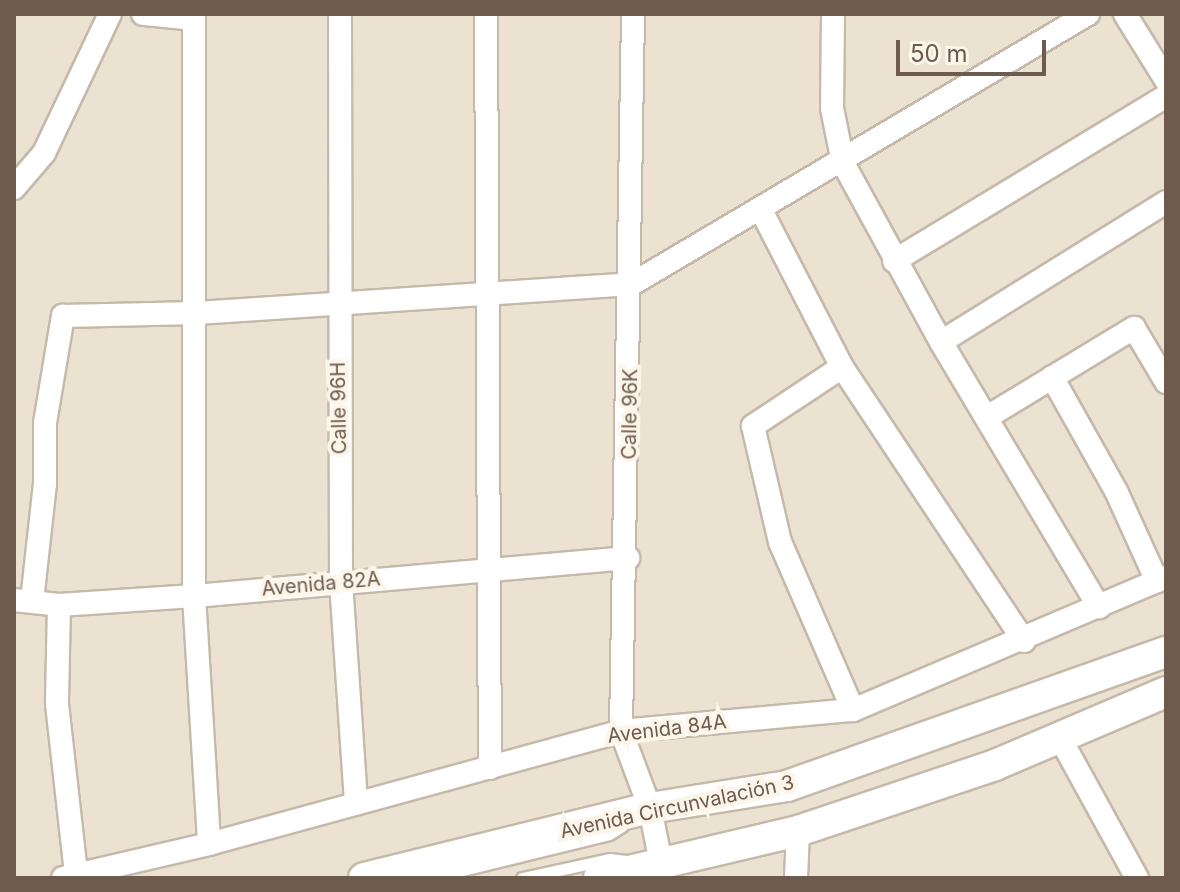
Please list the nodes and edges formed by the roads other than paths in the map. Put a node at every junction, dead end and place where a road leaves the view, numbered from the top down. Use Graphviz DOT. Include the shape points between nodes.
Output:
graph roads {
  1 [pos="110,14"];
  2 [pos="143,14"];
  3 [pos="340,14"];
  4 [pos="486,14"];
  5 [pos="633,14"];
  6 [pos="833,14"];
  7 [pos="1088,14"];
  8 [pos="1125,14"];
  9 [pos="194,16"];
  10 [pos="1166,80"];
  11 [pos="1166,96"];
  12 [pos="843,163"];
  13 [pos="14,188"];
  14 [pos="1166,202"];
  15 [pos="762,212"];
  16 [pos="894,261"];
  17 [pos="632,284"];
  18 [pos="488,294"];
  19 [pos="338,304"];
  20 [pos="197,313"];
  21 [pos="941,342"];
  22 [pos="842,367"];
  23 [pos="1052,377"];
  24 [pos="1166,382"];
  25 [pos="989,416"];
  26 [pos="628,558"];
  27 [pos="487,570"];
  28 [pos="1161,579"];
  29 [pos="341,582"];
  30 [pos="194,596"];
  31 [pos="23,601"];
  32 [pos="59,605"];
  33 [pos="1099,607"];
  34 [pos="1024,641"];
  35 [pos="1166,652"];
  36 [pos="1166,692"];
  37 [pos="853,710"];
  38 [pos="621,731"];
  39 [pos="1060,738"];
  40 [pos="490,768"];
  41 [pos="356,802"];
  42 [pos="650,808"];
  43 [pos="798,831"];
  44 [pos="209,844"];
  45 [pos="664,871"];
  46 [pos="69,876"];
  47 [pos="364,878"];
  48 [pos="430,878"];
  49 [pos="522,878"];
  50 [pos="599,878"];
  51 [pos="796,878"];
  52 [pos="1137,878"];
  1 -- 13 [label="street" via="44,153"];
  2 -- 9 [label="street"];
  3 -- 19 [label="street, Calle 96H"];
  4 -- 18 [label="street"];
  5 -- 17 [label="street, Calle 96K"];
  6 -- 12 [label="street" via="832,108"];
  7 -- 12 [label="street"];
  8 -- 10 [label="street"];
  9 -- 20 [label="street"];
  11 -- 16 [label="street"];
  12 -- 15 [label="street"];
  12 -- 16 [label="street"];
  14 -- 21 [label="street"];
  15 -- 17 [label="street"];
  15 -- 22 [label="street"];
  16 -- 21 [label="street"];
  17 -- 18 [label="street"];
  17 -- 26 [label="street, Calle 96K"];
  18 -- 19 [label="street"];
  18 -- 27 [label="street"];
  19 -- 20 [label="street"];
  19 -- 29 [label="street, Calle 96H"];
  20 -- 30 [label="street"];
  20 -- 31 [label="street" via="63,316 45,423 45,484"];
  21 -- 25 [label="street"];
  22 -- 34 [label="street"];
  22 -- 37 [label="street" via="753,426 780,542"];
  23 -- 24 [label="street" via="1134,328"];
  23 -- 25 [label="street"];
  23 -- 28 [label="street"];
  25 -- 33 [label="street"];
  26 -- 27 [label="street, Avenida 82A"];
  26 -- 38 [label="street, Calle 96K"];
  27 -- 29 [label="street, Avenida 82A"];
  27 -- 40 [label="street"];
  28 -- 33 [label="street, Avenida 84A"];
  29 -- 30 [label="street, Avenida 82A"];
  29 -- 41 [label="street, Calle 96H"];
  30 -- 32 [label="street, Avenida 82A"];
  30 -- 44 [label="street"];
  31 -- 32 [label="street, Avenida 82A"];
  32 -- 46 [label="street" via="57,704"];
  33 -- 34 [label="street, Avenida 84A"];
  34 -- 37 [label="street, Avenida 84A"];
  35 -- 42 [label="main road, Avenida Circunvalación 3" via="787,786"];
  36 -- 39 [label="main road"];
  37 -- 38 [label="street, Avenida 84A"];
  38 -- 40 [label="street, Avenida 84A"];
  38 -- 42 [label="street, Calle 96K"];
  39 -- 43 [label="main road"];
  39 -- 52 [label="street"];
  40 -- 41 [label="street, Avenida 84A"];
  41 -- 44 [label="street, Avenida 84A"];
  42 -- 45 [label="street, Calle 96K"];
  42 -- 47 [label="main road, Avenida Circunvalación 3"];
  42 -- 48 [label="lane" via="609,834"];
  43 -- 45 [label="main road"];
  43 -- 51 [label="street"];
  44 -- 46 [label="street, Avenida 84A"];
  45 -- 49 [label="lane" via="609,859"];
  45 -- 50 [label="main road"];
}
